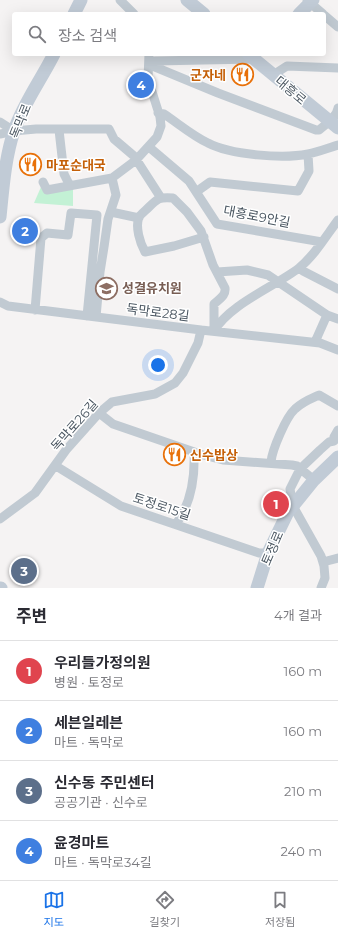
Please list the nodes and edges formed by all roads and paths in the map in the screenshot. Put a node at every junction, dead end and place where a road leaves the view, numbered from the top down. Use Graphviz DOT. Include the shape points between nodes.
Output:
graph roads {
  1 [pos="81,0"];
  2 [pos="120,0"];
  3 [pos="187,0"];
  4 [pos="310,1"];
  5 [pos="75,12"];
  6 [pos="132,12"];
  7 [pos="202,12"];
  8 [pos="301,12"];
  9 [pos="322,12"];
  10 [pos="326,16"];
  11 [pos="338,27"];
  12 [pos="53,56"];
  13 [pos="253,56"];
  14 [pos="149,58"];
  15 [pos="338,68"];
  16 [pos="273,75"];
  17 [pos="338,108"];
  18 [pos="158,113"];
  19 [pos="0,122"];
  20 [pos="334,125"];
  21 [pos="14,130"];
  22 [pos="59,130"];
  23 [pos="0,134"];
  24 [pos="338,145"];
  25 [pos="149,147"];
  26 [pos="308,154"];
  27 [pos="136,160"];
  28 [pos="112,178"];
  29 [pos="43,182"];
  30 [pos="70,186"];
  31 [pos="196,192"];
  32 [pos="1,194"];
  33 [pos="161,198"];
  34 [pos="111,212"];
  35 [pos="0,217"];
  36 [pos="139,218"];
  37 [pos="338,220"];
  38 [pos="204,238"];
  39 [pos="322,242"];
  40 [pos="299,268"];
  41 [pos="217,272"];
  42 [pos="278,282"];
  43 [pos="338,289"];
  44 [pos="0,302"];
  45 [pos="35,310"];
  46 [pos="327,315"];
  47 [pos="87,316"];
  48 [pos="96,317"];
  49 [pos="338,319"];
  50 [pos="201,330"];
  51 [pos="214,331"];
  52 [pos="315,342"];
  53 [pos="338,350"];
  54 [pos="338,406"];
  55 [pos="99,412"];
  56 [pos="338,430"];
  57 [pos="336,440"];
  58 [pos="194,452"];
  59 [pos="338,457"];
  60 [pos="271,462"];
  61 [pos="56,466"];
  62 [pos="300,469"];
  63 [pos="314,480"];
  64 [pos="293,506"];
  65 [pos="0,519"];
  66 [pos="176,524"];
  67 [pos="268,553"];
  68 [pos="338,558"];
  69 [pos="323,562"];
  70 [pos="257,588"];
  71 [pos="321,588"];
  1 -- 5 [label="main road"];
  2 -- 6 [label="street"];
  3 -- 7 [label="main road"];
  4 -- 8 [label="main road"];
  4 -- 9 [label="street"];
  10 -- 11 [label="street"];
  12 -- 21 [label="main road, 독막로"];
  13 -- 14 [label="street, 대흥로" via="155,61"];
  13 -- 16 [label="main road, 대흥로"];
  14 -- 18 [label="street" via="148,79"];
  14 -- 20 [label="street" via="154,67 316,130"];
  15 -- 16 [label="street" via="287,66"];
  16 -- 20 [label="main road, 대흥로"];
  17 -- 20 [label="street"];
  18 -- 25 [label="street" via="160,126 157,137"];
  18 -- 26 [label="street" via="164,114 219,148 277,156"];
  19 -- 21 [label="street"];
  21 -- 22 [label="street"];
  21 -- 23 [label="street"];
  21 -- 32 [label="main road, 독막로"];
  22 -- 27 [label="street" via="109,129 114,138"];
  22 -- 30 [label="street" via="64,174"];
  24 -- 26 [label="street"];
  25 -- 27 [label="street"];
  25 -- 31 [label="street, 대흥로9안길" via="189,182"];
  26 -- 31 [label="street" via="309,171 298,191 210,182"];
  27 -- 28 [label="street"];
  27 -- 33 [label="street"];
  28 -- 30 [label="street"];
  28 -- 34 [label="street" via="116,195"];
  29 -- 30 [label="street" via="47,190"];
  31 -- 39 [label="street, 대흥로9안길" via="217,224"];
  32 -- 35 [label="main road, 독막로"];
  33 -- 36 [label="street"];
  33 -- 38 [label="street" via="173,198 187,212"];
  34 -- 36 [label="street"];
  34 -- 48 [label="street" via="100,272"];
  36 -- 38 [label="street" via="139,240 144,252"];
  37 -- 39 [label="street"];
  38 -- 41 [label="street"];
  39 -- 40 [label="street"];
  40 -- 42 [label="street"];
  40 -- 43 [label="street"];
  41 -- 42 [label="street" via="247,270 268,275"];
  41 -- 51 [label="street" via="226,292 214,304"];
  42 -- 46 [label="street"];
  42 -- 51 [label="street" via="238,307 219,323"];
  44 -- 45 [label="street, 독막로28길" via="8,306"];
  45 -- 47 [label="street, 독막로28길"];
  45 -- 47 [label="street" via="41,238 47,233 68,235 71,213 97,215"];
  46 -- 49 [label="street"];
  46 -- 52 [label="street"];
  47 -- 48 [label="street, 독막로28길"];
  48 -- 50 [label="street, 독막로28길"];
  50 -- 51 [label="street, 독막로28길"];
  50 -- 55 [label="street, 독막로26길" via="198,343 183,374 175,383 155,394 112,402"];
  51 -- 52 [label="street, 독막로28길"];
  52 -- 53 [label="street, 독막로28길"];
  54 -- 60 [label="street" via="319,395 304,401 294,410 282,430"];
  55 -- 58 [label="street" via="113,424"];
  55 -- 61 [label="street, 독막로26길" via="66,450"];
  56 -- 57 [label="street" via="334,438"];
  57 -- 62 [label="street" via="329,442"];
  58 -- 60 [label="street" via="223,460"];
  58 -- 66 [label="street" via="192,488"];
  59 -- 63 [label="main road, 토정로"];
  60 -- 62 [label="street" via="292,464"];
  61 -- 65 [label="street, 독막로26길" via="36,493"];
  61 -- 66 [label="street, 토정로15길" via="121,506"];
  62 -- 63 [label="street"];
  62 -- 64 [label="street" via="290,489"];
  63 -- 64 [label="main road, 토정로"];
  64 -- 67 [label="main road, 토정로"];
  64 -- 69 [label="street"];
  66 -- 67 [label="street, 토정로15길" via="259,553"];
  67 -- 70 [label="main road, 토정로"];
  68 -- 69 [label="street"];
  69 -- 71 [label="street" via="325,578"];
}
